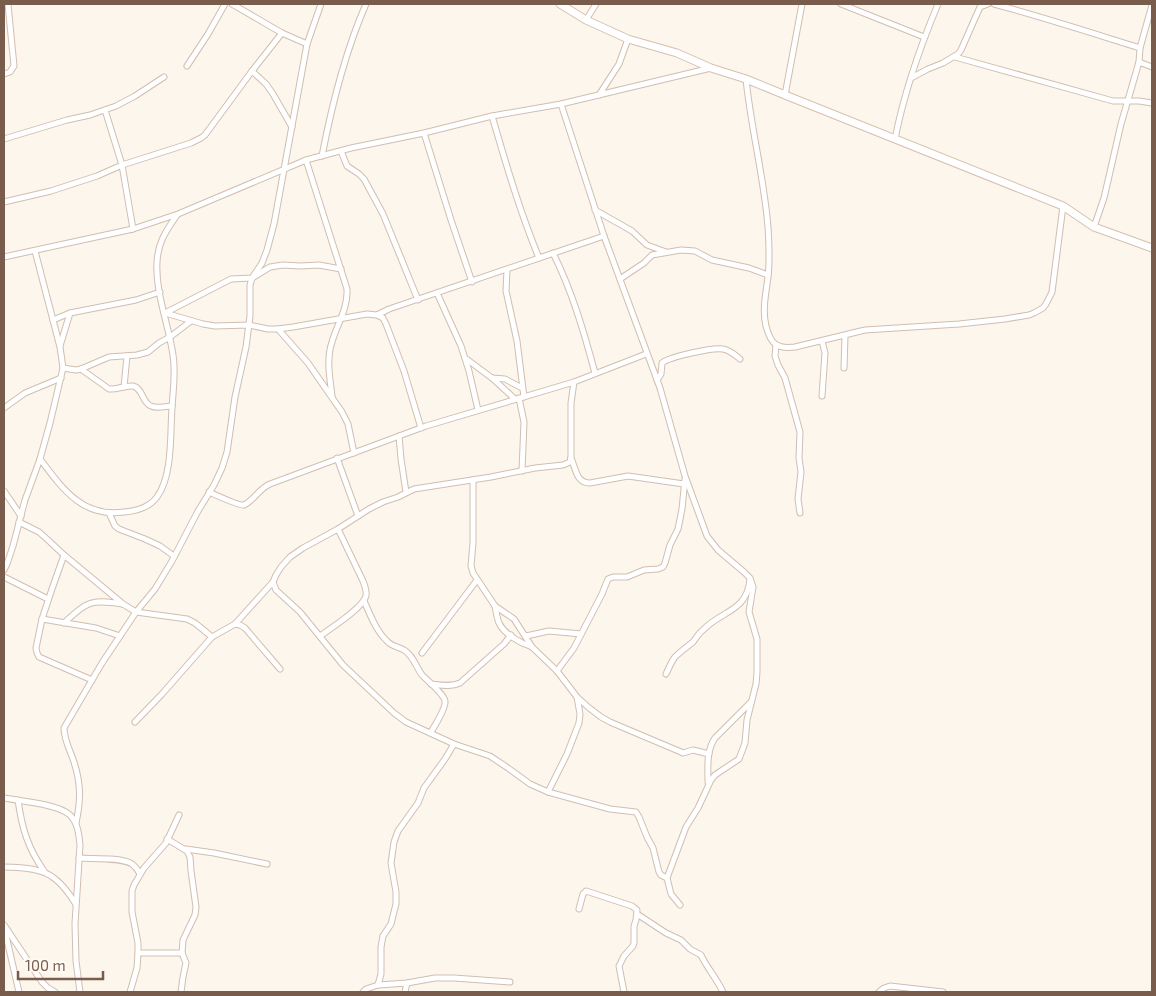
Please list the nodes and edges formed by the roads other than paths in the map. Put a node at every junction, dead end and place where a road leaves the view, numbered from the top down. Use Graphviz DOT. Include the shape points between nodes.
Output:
graph roads {
  1 [pos="8,4"];
  2 [pos="225,4"];
  3 [pos="232,4"];
  4 [pos="321,4"];
  5 [pos="366,4"];
  6 [pos="560,4"];
  7 [pos="596,4"];
  8 [pos="802,4"];
  9 [pos="841,4"];
  10 [pos="938,4"];
  11 [pos="988,4"];
  12 [pos="994,4"];
  13 [pos="1152,5"];
  14 [pos="586,20"];
  15 [pos="282,33"];
  16 [pos="924,37"];
  17 [pos="628,39"];
  18 [pos="307,44"];
  19 [pos="1140,48"];
  20 [pos="955,57"];
  21 [pos="1139,62"];
  22 [pos="187,66"];
  23 [pos="1152,67"];
  24 [pos="711,68"];
  25 [pos="252,71"];
  26 [pos="4,74"];
  27 [pos="164,77"];
  28 [pos="911,78"];
  29 [pos="746,79"];
  30 [pos="598,95"];
  31 [pos="785,95"];
  32 [pos="1128,101"];
  33 [pos="1152,103"];
  34 [pos="561,104"];
  35 [pos="105,110"];
  36 [pos="492,116"];
  37 [pos="292,127"];
  38 [pos="424,133"];
  39 [pos="4,139"];
  40 [pos="895,140"];
  41 [pos="341,151"];
  42 [pos="322,156"];
  43 [pos="306,160"];
  44 [pos="122,165"];
  45 [pos="285,169"];
  46 [pos="4,202"];
  47 [pos="1063,206"];
  48 [pos="595,210"];
  49 [pos="178,214"];
  50 [pos="1094,227"];
  51 [pos="133,229"];
  52 [pos="604,236"];
  53 [pos="1152,248"];
  54 [pos="35,250"];
  55 [pos="666,252"];
  56 [pos="553,253"];
  57 [pos="4,258"];
  58 [pos="539,258"];
  59 [pos="341,269"];
  60 [pos="506,270"];
  61 [pos="768,275"];
  62 [pos="252,278"];
  63 [pos="620,279"];
  64 [pos="472,282"];
  65 [pos="160,292"];
  66 [pos="438,293"];
  67 [pos="418,300"];
  68 [pos="165,313"];
  69 [pos="70,314"];
  70 [pos="377,315"];
  71 [pos="341,318"];
  72 [pos="54,320"];
  73 [pos="191,321"];
  74 [pos="250,325"];
  75 [pos="278,329"];
  76 [pos="170,336"];
  77 [pos="844,336"];
  78 [pos="822,341"];
  79 [pos="776,345"];
  80 [pos="60,347"];
  81 [pos="646,354"];
  82 [pos="127,356"];
  83 [pos="465,358"];
  84 [pos="740,359"];
  85 [pos="63,368"];
  86 [pos="844,368"];
  87 [pos="81,369"];
  88 [pos="595,373"];
  89 [pos="61,378"];
  90 [pos="492,378"];
  91 [pos="657,380"];
  92 [pos="574,382"];
  93 [pos="124,387"];
  94 [pos="522,388"];
  95 [pos="332,396"];
  96 [pos="822,396"];
  97 [pos="519,398"];
  98 [pos="172,406"];
  99 [pos="4,408"];
  100 [pos="478,410"];
  101 [pos="421,428"];
  102 [pos="399,436"];
  103 [pos="354,453"];
  104 [pos="571,457"];
  105 [pos="337,458"];
  106 [pos="40,459"];
  107 [pos="522,471"];
  108 [pos="685,476"];
  109 [pos="473,480"];
  110 [pos="684,484"];
  111 [pos="4,491"];
  112 [pos="209,492"];
  113 [pos="406,492"];
  114 [pos="109,513"];
  115 [pos="800,513"];
  116 [pos="358,516"];
  117 [pos="20,519"];
  118 [pos="338,530"];
  119 [pos="64,556"];
  120 [pos="174,556"];
  121 [pos="4,570"];
  122 [pos="4,577"];
  123 [pos="750,578"];
  124 [pos="477,580"];
  125 [pos="273,582"];
  126 [pos="48,599"];
  127 [pos="364,601"];
  128 [pos="123,604"];
  129 [pos="495,606"];
  130 [pos="136,612"];
  131 [pos="42,619"];
  132 [pos="64,623"];
  133 [pos="235,624"];
  134 [pos="581,634"];
  135 [pos="510,635"];
  136 [pos="120,636"];
  137 [pos="320,636"];
  138 [pos="526,636"];
  139 [pos="212,637"];
  140 [pos="532,647"];
  141 [pos="422,653"];
  142 [pos="280,669"];
  143 [pos="557,671"];
  144 [pos="666,674"];
  145 [pos="92,680"];
  146 [pos="430,684"];
  147 [pos="577,696"];
  148 [pos="751,702"];
  149 [pos="135,722"];
  150 [pos="431,732"];
  151 [pos="454,744"];
  152 [pos="709,754"];
  153 [pos="708,785"];
  154 [pos="548,792"];
  155 [pos="4,798"];
  156 [pos="18,800"];
  157 [pos="178,814"];
  158 [pos="76,823"];
  159 [pos="168,839"];
  160 [pos="184,849"];
  161 [pos="79,858"];
  162 [pos="267,864"];
  163 [pos="4,867"];
  164 [pos="44,872"];
  165 [pos="140,874"];
  166 [pos="667,878"];
  167 [pos="75,903"];
  168 [pos="680,905"];
  169 [pos="579,909"];
  170 [pos="637,914"];
  171 [pos="4,926"];
  172 [pos="138,953"];
  173 [pos="182,953"];
  174 [pos="510,982"];
  175 [pos="407,983"];
  176 [pos="378,985"];
  177 [pos="19,992"];
  178 [pos="54,992"];
  179 [pos="80,992"];
  180 [pos="130,992"];
  181 [pos="181,992"];
  182 [pos="363,992"];
  183 [pos="405,992"];
  184 [pos="624,992"];
  185 [pos="723,992"];
  186 [pos="879,992"];
  187 [pos="943,992"];
  1 -- 26 [label="street" via="14,66"];
  2 -- 22 [label="street"];
  3 -- 15 [label="street"];
  4 -- 18 [label="street"];
  5 -- 42 [label="street" via="354,30"];
  6 -- 14 [label="main road"];
  7 -- 14 [label="street"];
  8 -- 31 [label="street"];
  9 -- 16 [label="street"];
  10 -- 16 [label="street"];
  11 -- 20 [label="street" via="980,7"];
  12 -- 19 [label="street"];
  13 -- 19 [label="street"];
  14 -- 17 [label="main road"];
  15 -- 18 [label="street"];
  15 -- 25 [label="street"];
  16 -- 28 [label="street"];
  17 -- 24 [label="main road" via="677,53"];
  17 -- 30 [label="street" via="619,64"];
  18 -- 37 [label="street"];
  19 -- 21 [label="street"];
  20 -- 28 [label="street"];
  20 -- 32 [label="street" via="1104,99"];
  21 -- 23 [label="street"];
  21 -- 32 [label="street"];
  24 -- 29 [label="main road"];
  24 -- 30 [label="street"];
  25 -- 37 [label="street" via="266,84"];
  25 -- 44 [label="street" via="201,138"];
  27 -- 35 [label="street"];
  28 -- 40 [label="street"];
  29 -- 31 [label="main road"];
  29 -- 61 [label="street" via="766,210"];
  30 -- 34 [label="street"];
  31 -- 40 [label="main road"];
  32 -- 33 [label="street"];
  32 -- 50 [label="street"];
  34 -- 36 [label="street"];
  34 -- 48 [label="street"];
  35 -- 39 [label="street"];
  35 -- 44 [label="street"];
  36 -- 38 [label="street"];
  36 -- 58 [label="street"];
  37 -- 45 [label="street"];
  38 -- 41 [label="street"];
  38 -- 64 [label="street"];
  40 -- 47 [label="main road"];
  41 -- 42 [label="street"];
  41 -- 67 [label="street" via="347,166 364,179 383,214"];
  42 -- 43 [label="street"];
  43 -- 45 [label="street"];
  43 -- 59 [label="street"];
  44 -- 46 [label="street" via="51,191"];
  44 -- 51 [label="street"];
  45 -- 49 [label="street"];
  45 -- 62 [label="street" via="267,250"];
  47 -- 50 [label="main road"];
  47 -- 77 [label="street" via="1052,292 1038,311 1005,319 865,330"];
  48 -- 52 [label="street"];
  48 -- 55 [label="street" via="632,231 648,246"];
  49 -- 51 [label="street"];
  49 -- 65 [label="street" via="160,242 157,265"];
  50 -- 53 [label="main road"];
  51 -- 54 [label="street"];
  52 -- 56 [label="street"];
  52 -- 63 [label="street"];
  54 -- 57 [label="street"];
  54 -- 72 [label="street"];
  55 -- 61 [label="street" via="695,252 712,260"];
  55 -- 63 [label="street" via="652,255"];
  56 -- 58 [label="street"];
  56 -- 88 [label="street" via="574,303"];
  58 -- 60 [label="street"];
  59 -- 62 [label="street" via="320,265 278,265"];
  59 -- 71 [label="street" via="348,299"];
  60 -- 64 [label="street"];
  60 -- 94 [label="street" via="506,291 517,341"];
  61 -- 79 [label="street" via="764,316"];
  62 -- 68 [label="street" via="231,279"];
  62 -- 74 [label="street"];
  63 -- 81 [label="street"];
  64 -- 66 [label="street"];
  65 -- 68 [label="street"];
  65 -- 69 [label="street"];
  66 -- 67 [label="street"];
  66 -- 83 [label="street"];
  67 -- 70 [label="street"];
  68 -- 73 [label="street"];
  68 -- 76 [label="street"];
  69 -- 72 [label="street"];
  69 -- 80 [label="street"];
  70 -- 71 [label="street"];
  70 -- 101 [label="street" via="383,318 395,346"];
  71 -- 75 [label="street"];
  71 -- 95 [label="street" via="329,358"];
  72 -- 80 [label="street"];
  73 -- 74 [label="street" via="215,326"];
  73 -- 76 [label="street"];
  74 -- 75 [label="street"];
  74 -- 112 [label="street" via="227,452"];
  75 -- 95 [label="street"];
  76 -- 82 [label="street" via="148,352"];
  76 -- 98 [label="street" via="175,374"];
  77 -- 78 [label="street"];
  77 -- 86 [label="street"];
  78 -- 79 [label="street" via="790,348"];
  78 -- 96 [label="street" via="826,353"];
  79 -- 115 [label="street" via="775,356 785,378 800,432"];
  80 -- 85 [label="street"];
  81 -- 88 [label="street"];
  81 -- 91 [label="street"];
  82 -- 87 [label="street" via="109,357"];
  82 -- 93 [label="street"];
  83 -- 90 [label="street"];
  83 -- 100 [label="street"];
  84 -- 91 [label="street" via="719,348 678,356 664,362"];
  85 -- 87 [label="street"];
  85 -- 89 [label="street"];
  87 -- 93 [label="street" via="108,389"];
  88 -- 92 [label="street"];
  89 -- 99 [label="street" via="25,393"];
  89 -- 106 [label="street"];
  90 -- 94 [label="street" via="505,379"];
  90 -- 97 [label="street"];
  91 -- 108 [label="street"];
  92 -- 97 [label="street"];
  92 -- 104 [label="street"];
  93 -- 98 [label="street" via="135,386 152,407"];
  94 -- 97 [label="street"];
  95 -- 103 [label="street" via="348,424"];
  97 -- 100 [label="street"];
  97 -- 107 [label="street" via="524,422"];
  98 -- 114 [label="street" via="169,464 158,496 141,509"];
  100 -- 101 [label="street"];
  101 -- 102 [label="street"];
  102 -- 103 [label="street"];
  102 -- 113 [label="street"];
  103 -- 105 [label="street"];
  104 -- 107 [label="street" via="570,462 563,465"];
  104 -- 110 [label="street" via="584,483 628,476"];
  105 -- 112 [label="street" via="270,484 243,505"];
  105 -- 116 [label="street"];
  106 -- 114 [label="street" via="69,495 95,510"];
  106 -- 117 [label="street"];
  107 -- 109 [label="street"];
  108 -- 110 [label="street"];
  108 -- 123 [label="street" via="707,536"];
  109 -- 113 [label="street"];
  109 -- 124 [label="street" via="470,566"];
  110 -- 134 [label="street" via="678,529 663,567 608,579"];
  111 -- 117 [label="street"];
  112 -- 120 [label="street"];
  113 -- 116 [label="street"];
  114 -- 120 [label="street" via="119,529 145,538"];
  116 -- 118 [label="street"];
  117 -- 119 [label="street"];
  117 -- 121 [label="street"];
  118 -- 125 [label="street" via="290,557"];
  118 -- 127 [label="street" via="366,589"];
  119 -- 126 [label="street"];
  119 -- 128 [label="street"];
  120 -- 130 [label="street" via="156,588"];
  122 -- 126 [label="street"];
  123 -- 144 [label="street" via="742,602 702,630 674,658"];
  123 -- 148 [label="street" via="753,587 749,612 757,654"];
  124 -- 129 [label="street"];
  124 -- 141 [label="street"];
  125 -- 133 [label="street"];
  125 -- 137 [label="street" via="276,590"];
  126 -- 131 [label="street"];
  127 -- 137 [label="street"];
  127 -- 146 [label="street" via="386,641 409,654"];
  128 -- 130 [label="street"];
  128 -- 132 [label="street" via="94,602 81,608"];
  129 -- 135 [label="street" via="499,622"];
  129 -- 138 [label="street" via="514,620"];
  130 -- 136 [label="street"];
  130 -- 139 [label="street" via="188,619"];
  131 -- 132 [label="street"];
  131 -- 145 [label="street" via="36,648 39,657"];
  132 -- 136 [label="street"];
  133 -- 139 [label="street"];
  133 -- 142 [label="street" via="245,628"];
  134 -- 138 [label="street" via="549,631"];
  134 -- 143 [label="street"];
  135 -- 140 [label="street"];
  135 -- 146 [label="street" via="460,683"];
  136 -- 145 [label="street"];
  137 -- 150 [label="street" via="343,665 394,713 406,722"];
  138 -- 140 [label="street"];
  139 -- 149 [label="street"];
  140 -- 143 [label="street"];
  143 -- 147 [label="street"];
  145 -- 158 [label="street" via="64,728 79,780 80,803"];
  146 -- 150 [label="street" via="445,701"];
  147 -- 152 [label="street" via="601,717 616,725 681,752"];
  147 -- 154 [label="street" via="579,723"];
  148 -- 152 [label="street" via="715,738"];
  148 -- 153 [label="street" via="745,743 739,758 715,775"];
  150 -- 151 [label="street"];
  151 -- 154 [label="street" via="490,756 530,784"];
  151 -- 176 [label="street" via="424,788 394,842 391,863 396,904 391,924 383,936"];
  152 -- 153 [label="street"];
  153 -- 166 [label="street" via="686,827"];
  154 -- 166 [label="street" via="597,806 636,812 653,848 659,872"];
  155 -- 156 [label="street"];
  156 -- 158 [label="street" via="60,809"];
  156 -- 164 [label="street" via="27,841"];
  157 -- 159 [label="street"];
  158 -- 161 [label="street"];
  159 -- 160 [label="street"];
  159 -- 165 [label="street"];
  160 -- 162 [label="street"];
  160 -- 173 [label="street" via="190,857 196,907"];
  161 -- 165 [label="street" via="123,860"];
  161 -- 167 [label="street"];
  163 -- 164 [label="street"];
  164 -- 167 [label="street" via="63,884"];
  165 -- 172 [label="street" via="132,896"];
  166 -- 168 [label="street" via="671,894"];
  167 -- 179 [label="street"];
  169 -- 170 [label="street" via="583,894 588,891 632,906"];
  170 -- 184 [label="street" via="633,946 619,966"];
  170 -- 185 [label="street" via="701,955"];
  171 -- 177 [label="street"];
  171 -- 178 [label="street" via="42,982"];
  172 -- 173 [label="street"];
  172 -- 180 [label="street"];
  173 -- 181 [label="street" via="186,964"];
  174 -- 175 [label="street" via="435,978"];
  175 -- 176 [label="street"];
  175 -- 183 [label="street"];
  176 -- 182 [label="street"];
  186 -- 187 [label="street" via="890,986"];
}
